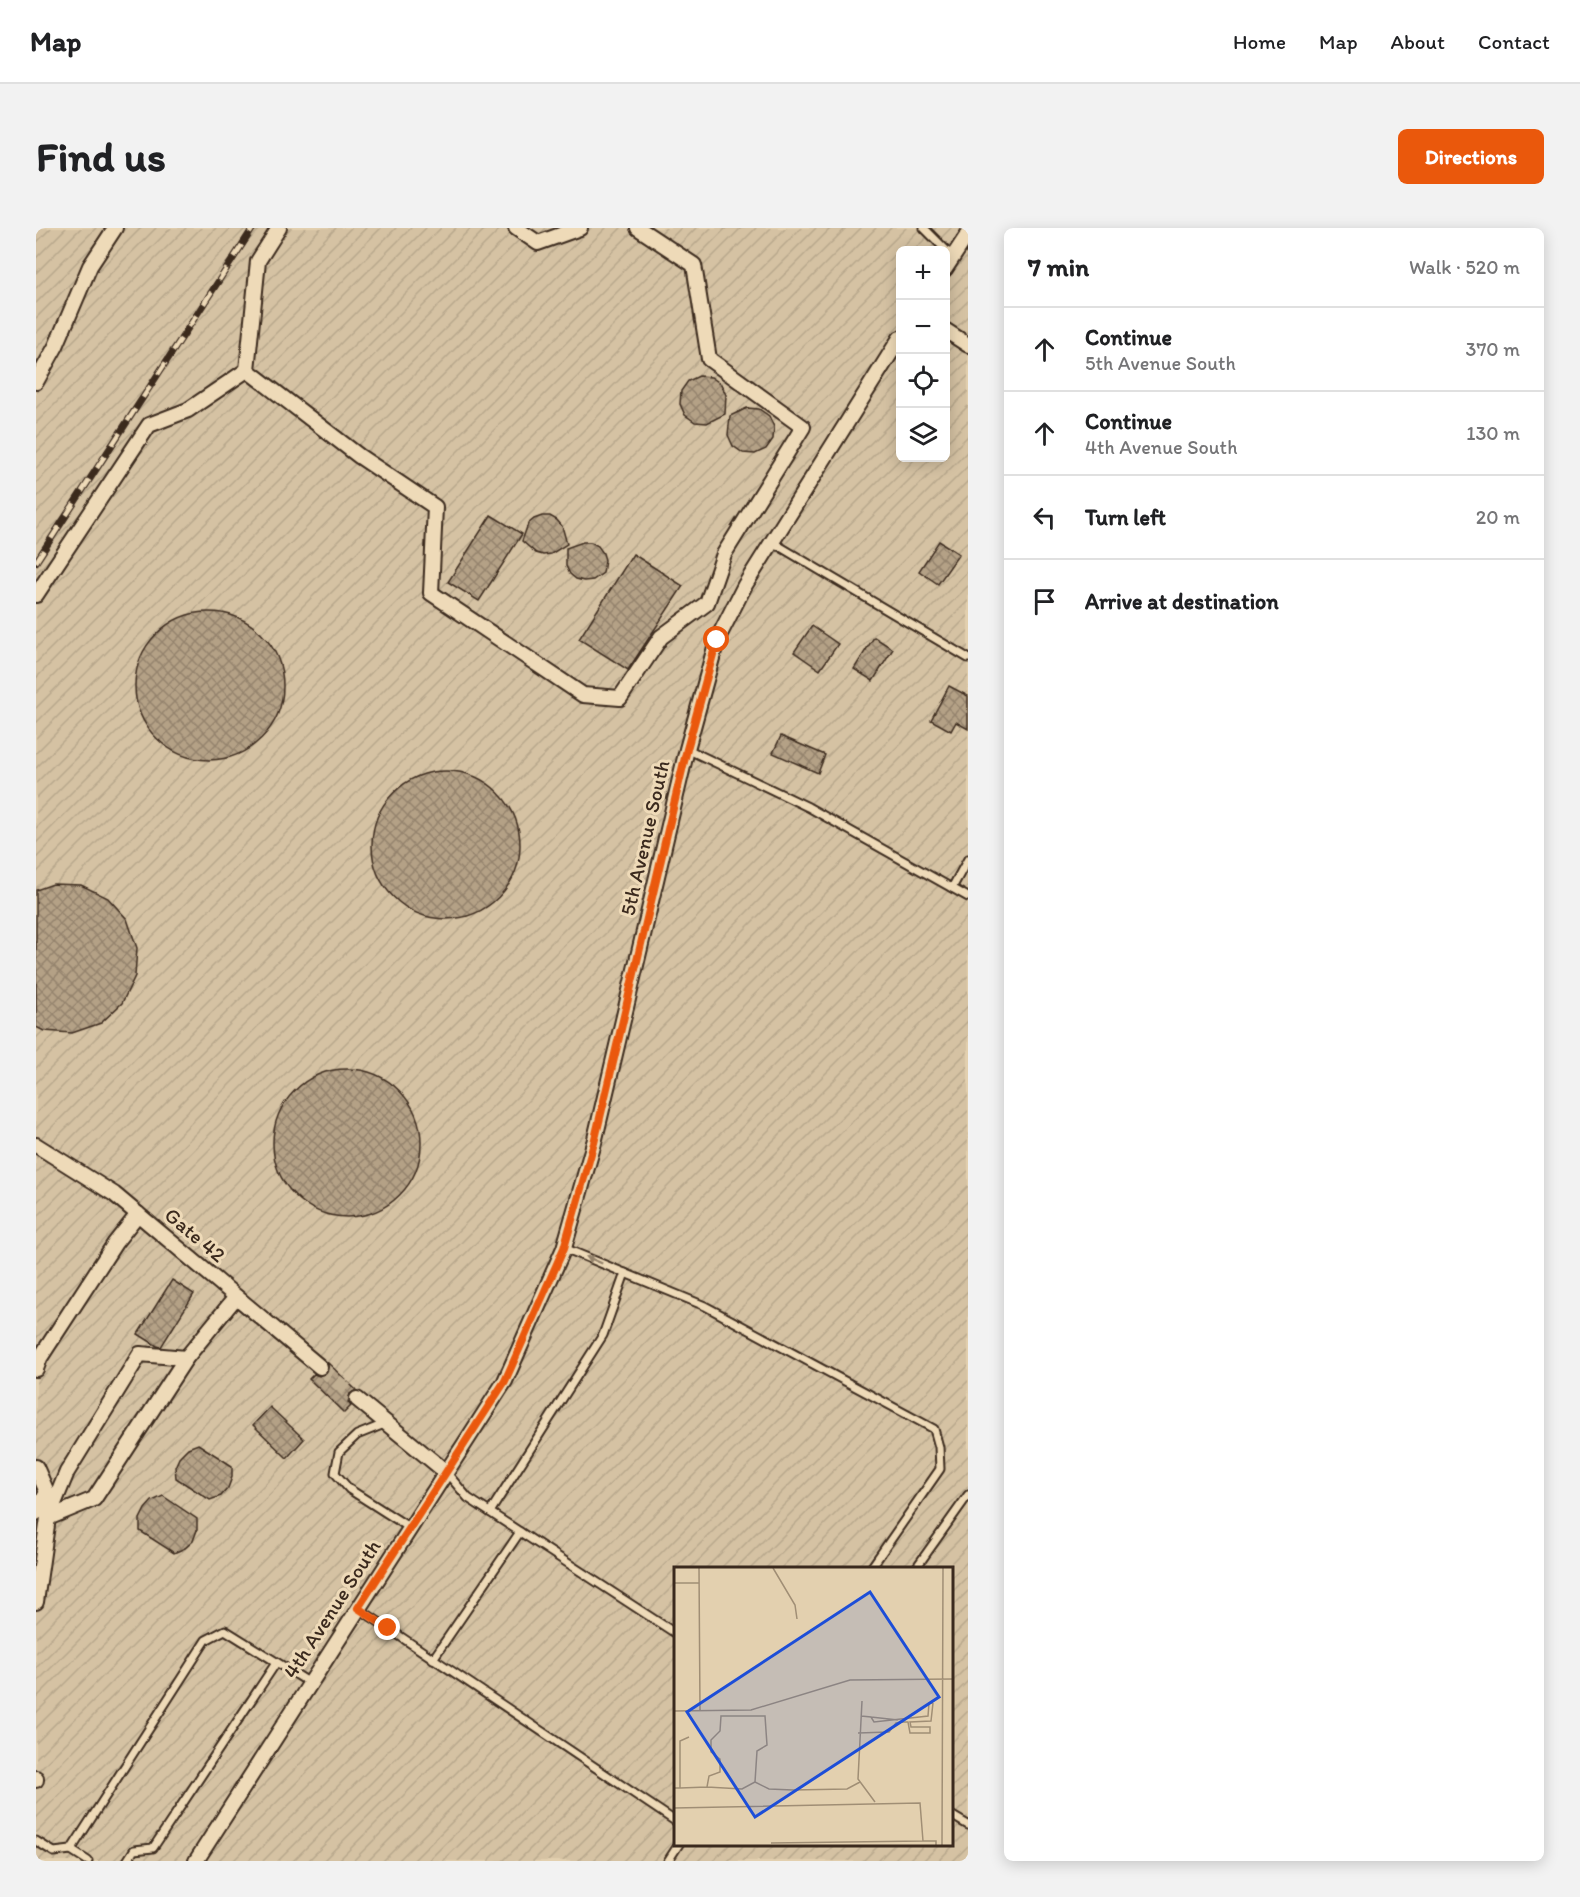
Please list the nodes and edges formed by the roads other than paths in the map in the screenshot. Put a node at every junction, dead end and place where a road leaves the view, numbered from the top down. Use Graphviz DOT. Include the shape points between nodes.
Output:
graph roads {
  1 [pos="115,228"];
  2 [pos="279,228"];
  3 [pos="516,228"];
  4 [pos="580,228"];
  5 [pos="638,228"];
  6 [pos="924,228"];
  7 [pos="968,234"];
  8 [pos="953,256"];
  9 [pos="950,261"];
  10 [pos="950,333"];
  11 [pos="896,344"];
  12 [pos="968,345"];
  13 [pos="248,370"];
  14 [pos="36,382"];
  15 [pos="772,542"];
  16 [pos="36,595"];
  17 [pos="968,658"];
  18 [pos="687,749"];
  19 [pos="968,859"];
  20 [pos="952,888"];
  21 [pos="968,897"];
  22 [pos="36,1145"];
  23 [pos="138,1214"];
  24 [pos="564,1248"];
  25 [pos="625,1273"];
  26 [pos="236,1297"];
  27 [pos="186,1358"];
  28 [pos="320,1367"];
  29 [pos="36,1369"];
  30 [pos="505,1381"];
  31 [pos="357,1399"];
  32 [pos="387,1423"];
  33 [pos="36,1467"];
  34 [pos="446,1472"];
  35 [pos="968,1495"];
  36 [pos="490,1512"];
  37 [pos="42,1515"];
  38 [pos="410,1528"];
  39 [pos="520,1532"];
  40 [pos="872,1567"];
  41 [pos="917,1567"];
  42 [pos="36,1602"];
  43 [pos="358,1608"];
  44 [pos="674,1632"];
  45 [pos="434,1659"];
  46 [pos="276,1663"];
  47 [pos="310,1683"];
  48 [pos="953,1816"];
  49 [pos="674,1820"];
  50 [pos="968,1825"];
  51 [pos="36,1841"];
  52 [pos="678,1846"];
  53 [pos="71,1850"];
  54 [pos="88,1861"];
  55 [pos="127,1861"];
  56 [pos="196,1861"];
  57 [pos="668,1861"];
  1 -- 14 [label="street" via="90,266"];
  2 -- 13 [label="street" via="258,261"];
  3 -- 4 [label="street" via="538,243"];
  5 -- 13 [label="street" via="694,266 710,359 803,427 724,554 707,603 661,638 620,698 583,695 431,593 435,507 359,456"];
  6 -- 8 [label="lane"];
  7 -- 8 [label="street"];
  8 -- 9 [label="street"];
  10 -- 12 [label="street"];
  11 -- 15 [label="street, 5th Avenue South"];
  13 -- 16 [label="street" via="188,410 149,425"];
  15 -- 17 [label="lane"];
  15 -- 18 [label="street, 5th Avenue South" via="717,640"];
  18 -- 20 [label="lane" via="808,807"];
  18 -- 24 [label="street, 5th Avenue South" via="594,1143"];
  19 -- 20 [label="lane"];
  20 -- 21 [label="lane"];
  22 -- 23 [label="street, Gate 42" via="114,1194"];
  23 -- 26 [label="street, Gate 42"];
  23 -- 29 [label="street" via="115,1243"];
  25 -- 24 [label="lane, one-way"];
  24 -- 30 [label="street, 5th Avenue South"];
  25 -- 36 [label="lane" via="603,1335"];
  25 -- 40 [label="lane" via="705,1306 934,1429 940,1469"];
  26 -- 27 [label="street"];
  26 -- 28 [label="street, Gate 42"];
  27 -- 37 [label="street" via="94,1499"];
  27 -- 37 [label="street" via="140,1354"];
  30 -- 34 [label="street, 4th Avenue South"];
  31 -- 32 [label="street"];
  32 -- 34 [label="street"];
  32 -- 38 [label="lane" via="357,1435 339,1452 335,1473 349,1489"];
  33 -- 37 [label="street" via="47,1492"];
  34 -- 36 [label="lane" via="468,1498"];
  34 -- 38 [label="street, 4th Avenue South"];
  35 -- 41 [label="lane"];
  36 -- 39 [label="lane"];
  37 -- 42 [label="street"];
  38 -- 43 [label="street, 4th Avenue South"];
  39 -- 44 [label="lane"];
  39 -- 45 [label="lane"];
  43 -- 45 [label="lane"];
  43 -- 47 [label="street, 4th Avenue South"];
  45 -- 49 [label="lane"];
  46 -- 47 [label="lane"];
  46 -- 53 [label="lane" via="225,1630 206,1640"];
  46 -- 55 [label="lane" via="153,1848 134,1850"];
  47 -- 56 [label="street, 4th Avenue South"];
  48 -- 50 [label="lane"];
  51 -- 53 [label="lane" via="54,1852"];
  52 -- 57 [label="lane"];
  53 -- 54 [label="lane"];
}
